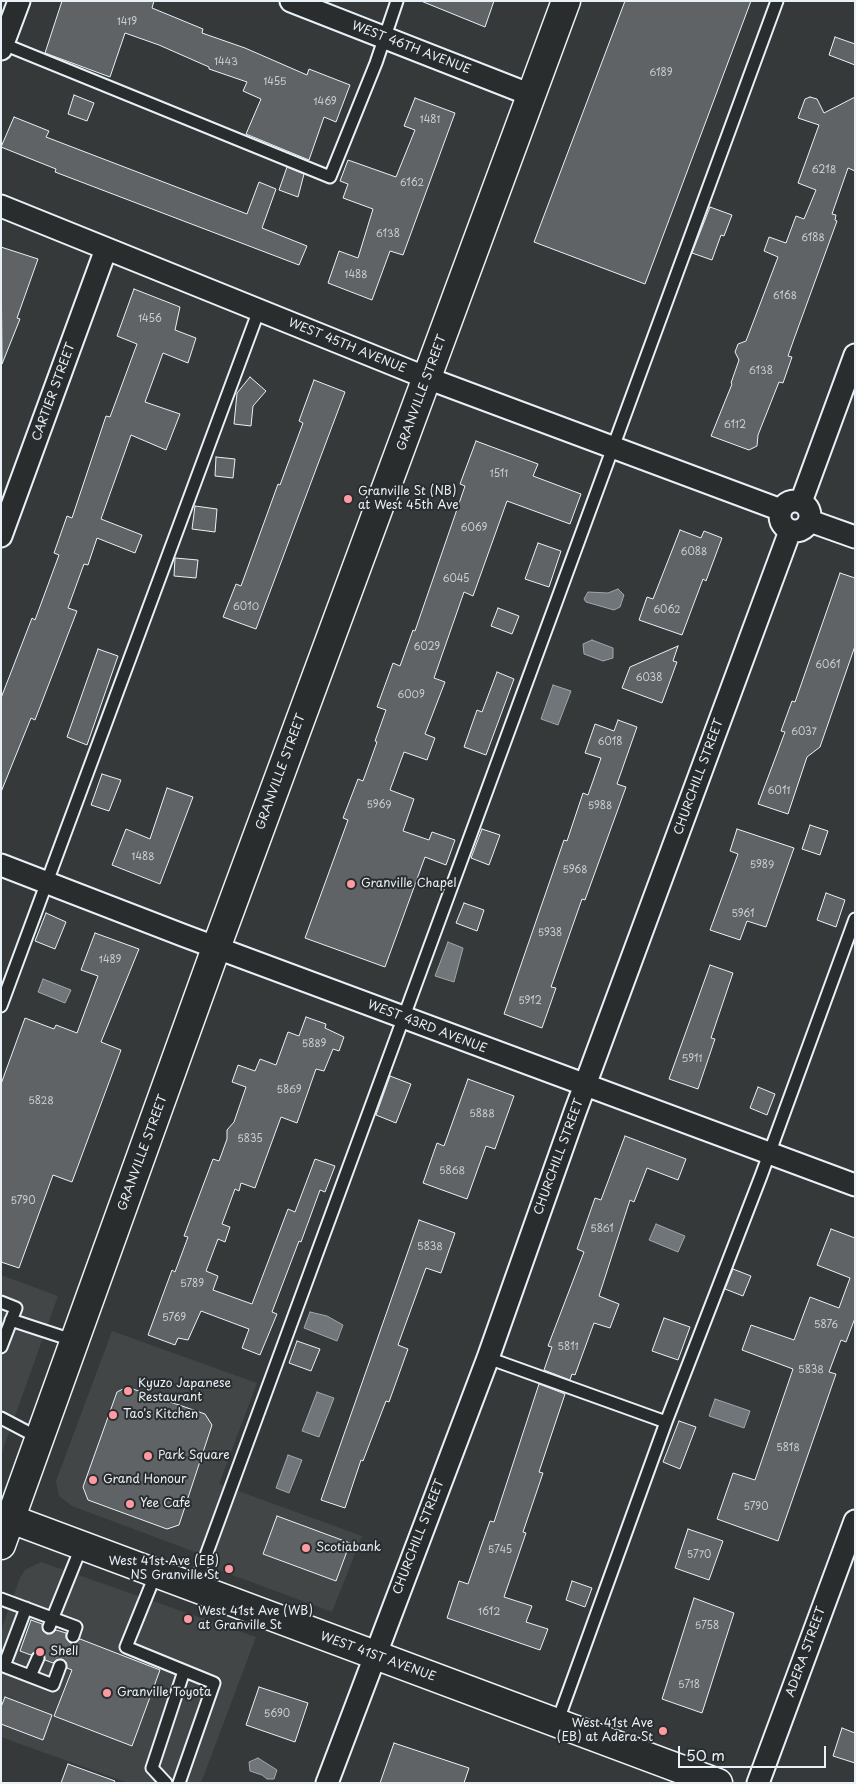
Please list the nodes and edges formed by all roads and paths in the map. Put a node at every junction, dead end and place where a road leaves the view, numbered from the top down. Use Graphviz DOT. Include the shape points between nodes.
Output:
graph roads {
  1 [pos="19,1"];
  2 [pos="292,1"];
  3 [pos="397,1"];
  4 [pos="566,1"];
  5 [pos="777,1"];
  6 [pos="385,39"];
  7 [pos="2,45"];
  8 [pos="531,95"];
  9 [pos="1,206"];
  10 [pos="106,248"];
  11 [pos="259,310"];
  12 [pos="855,355"];
  13 [pos="427,378"];
  14 [pos="613,447"];
  15 [pos="801,502"];
  16 [pos="781,510"];
  17 [pos="810,521"];
  18 [pos="790,531"];
  19 [pos="1,536"];
  20 [pos="855,537"];
  21 [pos="1,865"];
  22 [pos="47,884"];
  23 [pos="855,918"];
  24 [pos="216,948"];
  25 [pos="1,1006"];
  26 [pos="402,1018"];
  27 [pos="585,1086"];
  28 [pos="769,1153"];
  29 [pos="855,1185"];
  30 [pos="1,1302"];
  31 [pos="12,1320"];
  32 [pos="2,1341"];
  33 [pos="75,1341"];
  34 [pos="488,1358"];
  35 [pos="1,1418"];
  36 [pos="666,1422"];
  37 [pos="40,1438"];
  38 [pos="11,1519"];
  39 [pos="855,1521"];
  40 [pos="1,1545"];
  41 [pos="82,1545"];
  42 [pos="156,1573"];
  43 [pos="194,1588"];
  44 [pos="1,1599"];
  45 [pos="26,1608"];
  46 [pos="51,1622"];
  47 [pos="73,1636"];
  48 [pos="374,1656"];
  49 [pos="38,1658"];
  50 [pos="3,1666"];
  51 [pos="60,1666"];
  52 [pos="184,1671"];
  53 [pos="30,1676"];
  54 [pos="556,1723"];
  55 [pos="166,1783"];
  56 [pos="179,1783"];
  57 [pos="327,1783"];
  58 [pos="718,1783"];
  59 [pos="758,1783"];
  1 -- 7 [label="street"];
  2 -- 6 [label="street, WEST 46TH AVENUE"];
  3 -- 6 [label="lane"];
  4 -- 8 [label="main road, GRANVILLE STREET"];
  5 -- 14 [label="lane"];
  6 -- 7 [label="lane" via="330,177"];
  6 -- 8 [label="street, WEST 46TH AVENUE"];
  8 -- 13 [label="main road, GRANVILLE STREET"];
  9 -- 10 [label="street, WEST 45TH AVENUE"];
  10 -- 11 [label="street, WEST 45TH AVENUE"];
  10 -- 19 [label="street, CARTIER STREET"];
  11 -- 13 [label="street, WEST 45TH AVENUE"];
  11 -- 22 [label="lane"];
  12 -- 15 [label="street"];
  13 -- 14 [label="street, WEST 45TH AVENUE"];
  13 -- 24 [label="main road, GRANVILLE STREET"];
  14 -- 16 [label="street, WEST 45TH AVENUE"];
  14 -- 26 [label="lane"];
  15 -- 16 [label="street" via="787,503"];
  15 -- 17 [label="street" via="810,512"];
  16 -- 18 [label="street" via="782,525"];
  17 -- 18 [label="street" via="800,531"];
  17 -- 20 [label="street"];
  18 -- 27 [label="street, CHURCHILL STREET"];
  21 -- 22 [label="street, WEST 43RD AVENUE"];
  22 -- 24 [label="street, WEST 43RD AVENUE"];
  22 -- 25 [label="lane"];
  23 -- 28 [label="lane"];
  24 -- 26 [label="street, WEST 43RD AVENUE"];
  24 -- 33 [label="main road, GRANVILLE STREET"];
  26 -- 27 [label="street, WEST 43RD AVENUE"];
  26 -- 43 [label="lane"];
  27 -- 28 [label="street, WEST 43RD AVENUE"];
  27 -- 34 [label="street, CHURCHILL STREET"];
  28 -- 29 [label="street, WEST 43RD AVENUE"];
  28 -- 36 [label="lane"];
  30 -- 31 [label="lane" via="16,1308"];
  31 -- 32 [label="lane"];
  31 -- 33 [label="lane"];
  33 -- 37 [label="main road, GRANVILLE STREET"];
  34 -- 36 [label="lane"];
  34 -- 48 [label="street, CHURCHILL STREET"];
  35 -- 37 [label="lane"];
  36 -- 54 [label="lane"];
  37 -- 38 [label="main road, GRANVILLE STREET"];
  38 -- 40 [label="main road, GRANVILLE STREET"];
  38 -- 41 [label="main road, WEST 41ST AVENUE"];
  39 -- 59 [label="street, ADERA STREET"];
  41 -- 42 [label="main road, WEST 41ST AVENUE"];
  41 -- 46 [label="lane"];
  42 -- 43 [label="main road, WEST 41ST AVENUE"];
  42 -- 52 [label="lane" via="126,1647"];
  43 -- 48 [label="main road, WEST 41ST AVENUE"];
  44 -- 45 [label="lane"];
  45 -- 46 [label="lane"];
  45 -- 50 [label="lane"];
  46 -- 47 [label="lane" via="76,1627"];
  48 -- 54 [label="main road, WEST 41ST AVENUE"];
  48 -- 57 [label="street, CHURCHILL STREET"];
  49 -- 53 [label="lane"];
  50 -- 53 [label="lane"];
  51 -- 53 [label="lane" via="53,1684"];
  52 -- 55 [label="lane" via="152,1768"];
  52 -- 56 [label="lane" via="214,1684"];
  54 -- 58 [label="main road, WEST 41ST AVENUE"];
}
